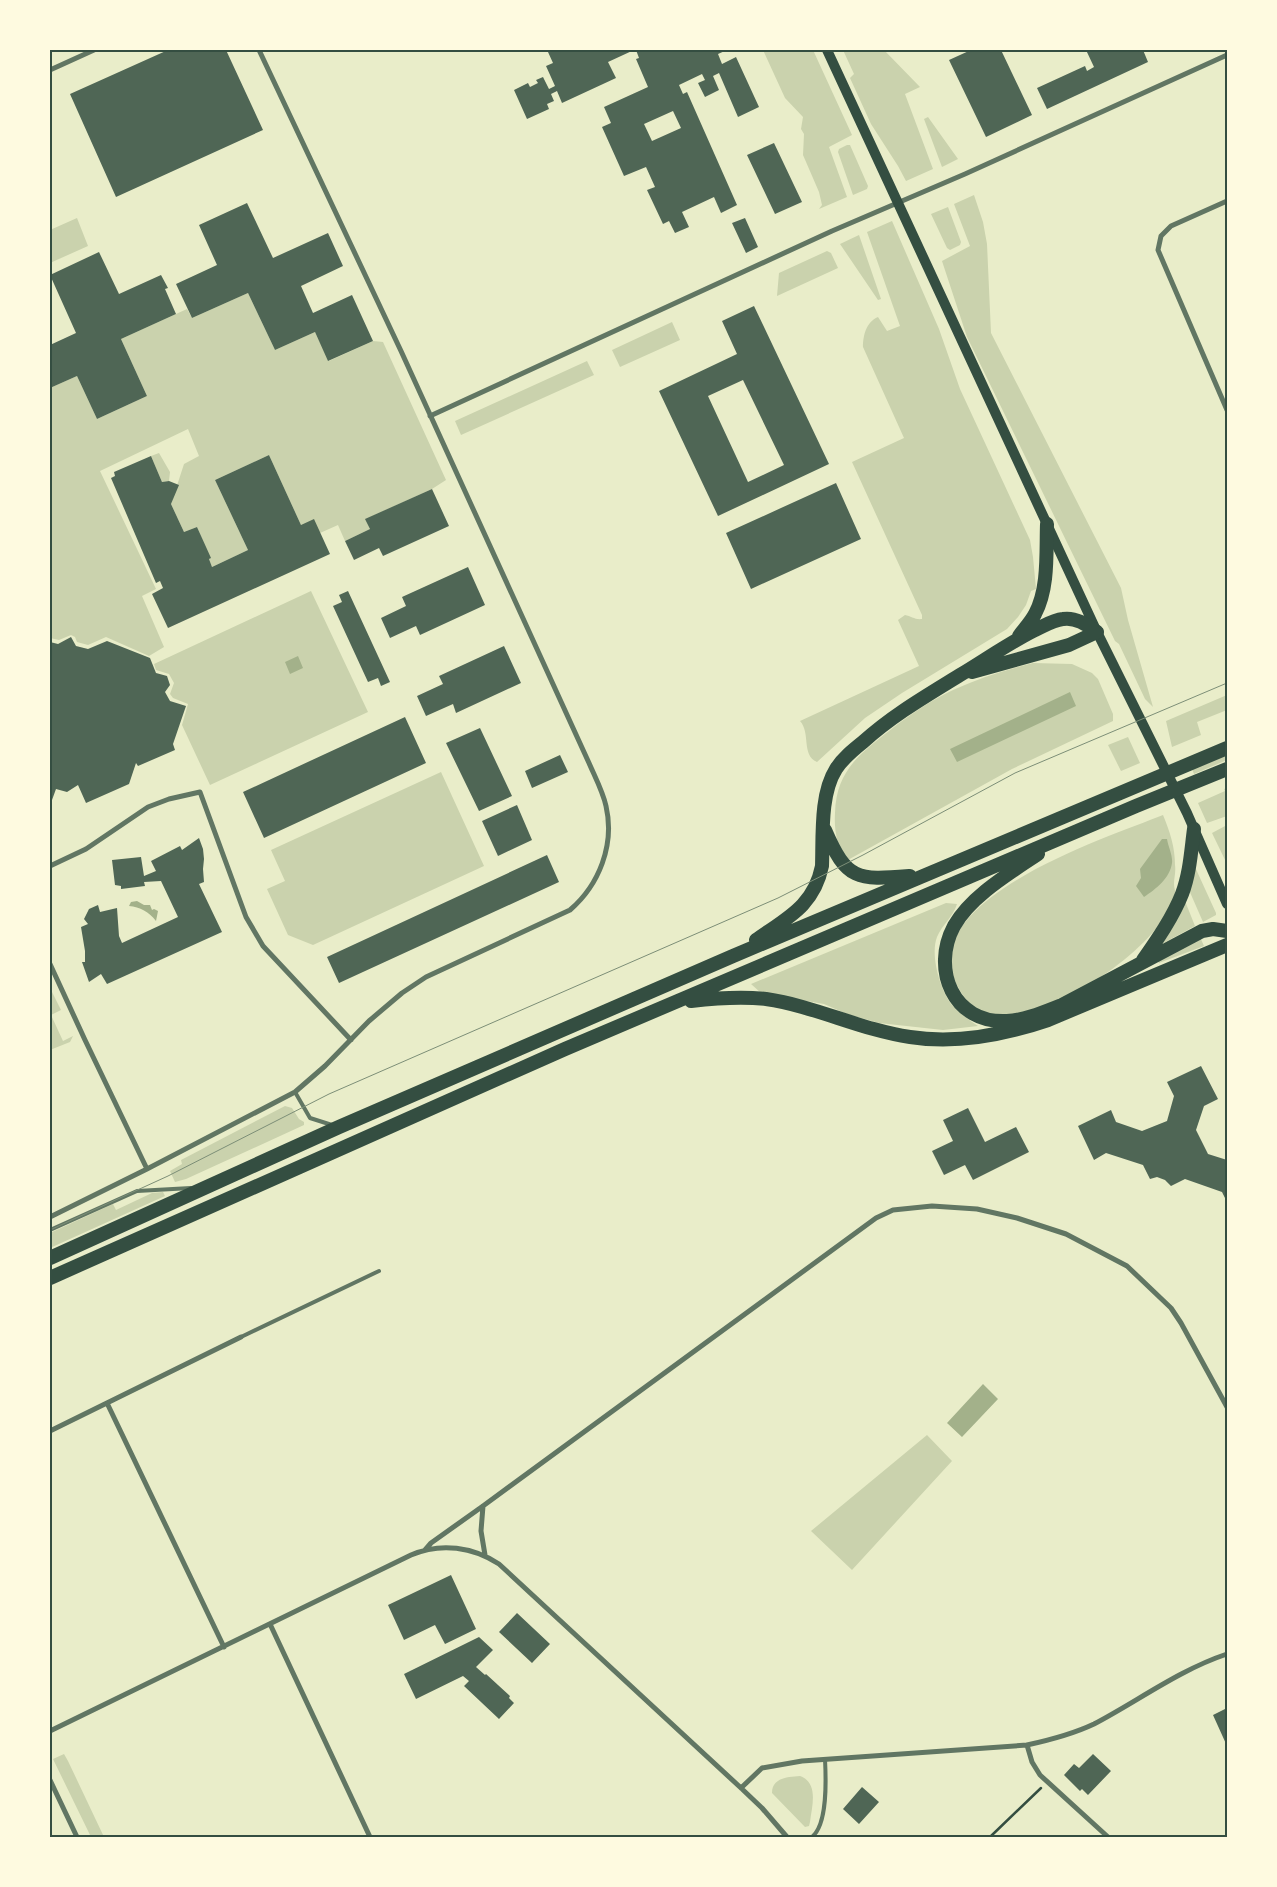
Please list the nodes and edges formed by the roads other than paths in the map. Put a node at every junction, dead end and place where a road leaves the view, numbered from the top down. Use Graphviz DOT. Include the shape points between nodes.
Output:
graph roads {
  1 [pos="94,50"];
  2 [pos="259,50"];
  3 [pos="827,50"];
  4 [pos="1227,55"];
  5 [pos="50,70"];
  6 [pos="1227,201"];
  7 [pos="1227,410"];
  8 [pos="430,416"];
  9 [pos="1047,524"];
  10 [pos="1097,632"];
  11 [pos="1016,640"];
  12 [pos="959,676"];
  13 [pos="1227,748"];
  14 [pos="1227,769"];
  15 [pos="824,828"];
  16 [pos="1194,829"];
  17 [pos="1058,839"];
  18 [pos="50,866"];
  19 [pos="923,874"];
  20 [pos="1227,904"];
  21 [pos="1227,931"];
  22 [pos="1227,945"];
  23 [pos="733,956"];
  24 [pos="1141,963"];
  25 [pos="50,964"];
  26 [pos="677,1002"];
  27 [pos="351,1040"];
  28 [pos="295,1092"];
  29 [pos="339,1127"];
  30 [pos="147,1169"];
  31 [pos="206,1187"];
  32 [pos="50,1217"];
  33 [pos="50,1230"];
  34 [pos="50,1258"];
  35 [pos="379,1271"];
  36 [pos="50,1278"];
  37 [pos="241,1337"];
  38 [pos="107,1403"];
  39 [pos="1227,1407"];
  40 [pos="50,1431"];
  41 [pos="483,1506"];
  42 [pos="425,1550"];
  43 [pos="484,1555"];
  44 [pos="270,1624"];
  45 [pos="224,1647"];
  46 [pos="1227,1654"];
  47 [pos="50,1731"];
  48 [pos="1027,1745"];
  49 [pos="825,1759"];
  50 [pos="50,1780"];
  51 [pos="741,1788"];
  52 [pos="77,1837"];
  53 [pos="370,1837"];
  54 [pos="787,1837"];
  55 [pos="812,1837"];
  56 [pos="1108,1837"];
  1 -- 5 [label="street"];
  2 -- 8 [label="street"];
  3 -- 9 [label="main road"];
  4 -- 8 [label="street" via="834,230"];
  6 -- 7 [label="street" via="1171,226 1161,236 1158,250"];
  8 -- 27 [label="street" via="592,769 606,806 607,850 592,884 570,910 426,977 369,1021"];
  9 -- 10 [label="main road"];
  9 -- 11 [label="highway" via="1041,600"];
  10 -- 11 [label="highway" via="1067,618 1049,623"];
  10 -- 12 [label="highway" via="1069,645"];
  10 -- 16 [label="main road"];
  11 -- 12 [label="highway"];
  12 -- 15 [label="highway" via="893,717 840,763 826,794"];
  13 -- 19 [label="highway"];
  14 -- 17 [label="highway"];
  15 -- 19 [label="highway" via="839,860 854,874 874,878"];
  15 -- 23 [label="highway" via="822,866 813,894 796,911"];
  16 -- 20 [label="main road"];
  16 -- 24 [label="highway" via="1182,894"];
  17 -- 24 [label="highway" via="996,884 962,915 954,927 945,954 947,982 952,992 963,1006 979,1017 1016,1020 1062,1005"];
  17 -- 26 [label="highway"];
  18 -- 27 [label="street" via="86,849 148,807 200,792 254,932 263,946"];
  19 -- 23 [label="highway"];
  21 -- 24 [label="highway" via="1202,931"];
  22 -- 26 [label="highway" via="1048,1020 1025,1028 973,1037 910,1037 768,1000"];
  23 -- 29 [label="highway"];
  25 -- 30 [label="street"];
  26 -- 36 [label="highway"];
  27 -- 28 [label="street"];
  28 -- 29 [label="lane" via="310,1118"];
  28 -- 30 [label="street"];
  29 -- 31 [label="highway"];
  30 -- 32 [label="street"];
  31 -- 33 [label="lane" via="137,1190"];
  31 -- 34 [label="highway"];
  35 -- 37 [label="lane"];
  37 -- 38 [label="street"];
  38 -- 40 [label="street"];
  38 -- 45 [label="street"];
  39 -- 41 [label="street" via="1176,1315 1127,1266 1066,1234 1017,1218 977,1209 932,1206 893,1210 876,1218"];
  41 -- 42 [label="street"];
  41 -- 43 [label="street" via="481,1531"];
  42 -- 43 [label="street" via="461,1548"];
  42 -- 44 [label="street"];
  43 -- 51 [label="street" via="499,1564"];
  44 -- 45 [label="street"];
  44 -- 53 [label="street"];
  45 -- 47 [label="street"];
  46 -- 48 [label="street" via="1166,1682 1084,1728"];
  48 -- 49 [label="street"];
  48 -- 56 [label="street" via="1035,1768 1047,1782"];
  49 -- 51 [label="street" via="762,1768"];
  49 -- 55 [label="lane" via="822,1823"];
  50 -- 52 [label="street"];
  51 -- 54 [label="street"];
}
